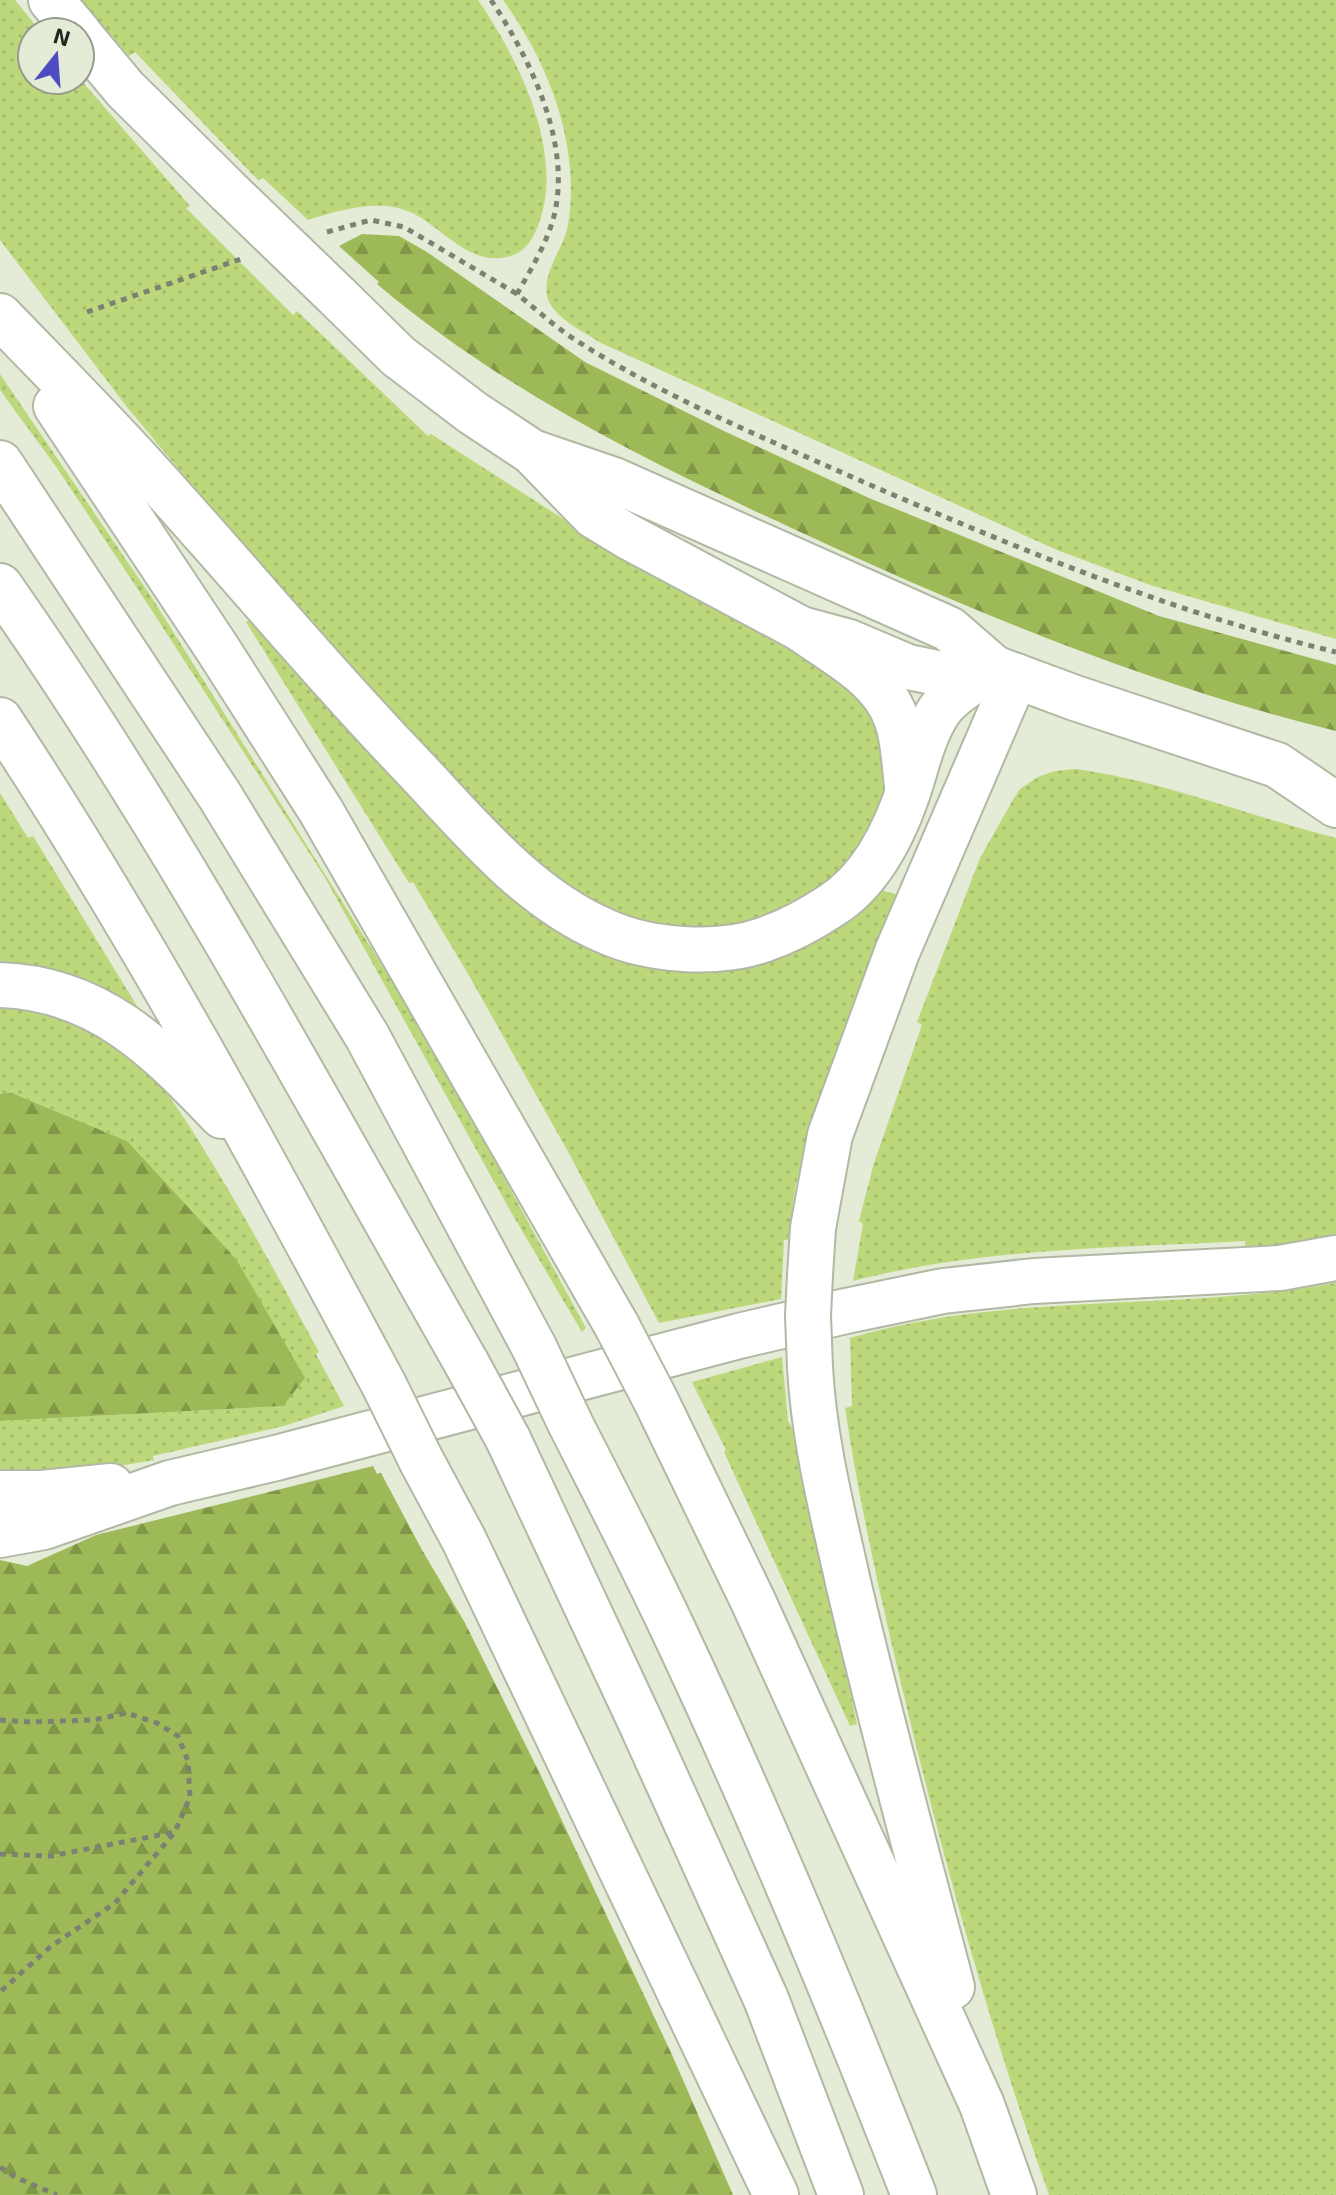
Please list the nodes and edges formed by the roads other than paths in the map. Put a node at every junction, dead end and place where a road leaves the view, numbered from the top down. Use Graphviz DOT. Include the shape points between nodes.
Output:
graph roads {
  1 [pos="51,0"];
  2 [pos="65,16"];
  3 [pos="96,54"];
  4 [pos="0,316"];
  5 [pos="0,328"];
  6 [pos="532,452"];
  7 [pos="0,463"];
  8 [pos="0,586"];
  9 [pos="801,629"];
  10 [pos="1005,672"];
  11 [pos="0,720"];
  12 [pos="1277,765"];
  13 [pos="1336,766"];
  14 [pos="908,792"];
  15 [pos="1336,805"];
  16 [pos="0,985"];
  17 [pos="265,1162"];
  18 [pos="1336,1258"];
  19 [pos="170,1483"];
  20 [pos="0,1493"];
  21 [pos="0,1535"];
  22 [pos="982,2105"];
  23 [pos="776,2195"];
  24 [pos="841,2195"];
  25 [pos="914,2195"];
  26 [pos="1014,2195"];
  1 -- 2 [label="main road"];
  3 -- 6 [label="main road, bridge" via="125,89 398,356"];
  4 -- 14 [label="main road" via="146,468 460,816 535,888 604,931 681,949 760,942 782,933 851,891 874,862"];
  5 -- 22 [label="main road, bridge" via="87,449 321,811 617,1326 760,1615"];
  6 -- 9 [label="main road" via="594,516"];
  6 -- 10 [label="main road" via="614,480 949,629"];
  7 -- 25 [label="main road, bridge" via="220,796 367,1036 534,1347 671,1625 824,1973"];
  8 -- 24 [label="main road, bridge" via="56,667 265,1005 508,1439 766,1999"];
  9 -- 10 [label="main road" via="908,667 952,676"];
  9 -- 14 [label="main road" via="882,691 903,741"];
  10 -- 12 [label="main road"];
  10 -- 14 [label="main road" via="939,710"];
  10 -- 22 [label="main road, bridge" via="830,1135 813,1228 808,1316 813,1418 823,1477"];
  11 -- 17 [label="main road" via="160,974"];
  12 -- 13 [label="main road"];
  12 -- 15 [label="main road"];
  16 -- 17 [label="main road" via="76,1001 132,1030"];
  17 -- 23 [label="main road, bridge" via="464,1540"];
  18 -- 19 [label="main road" via="1280,1268 943,1291 739,1336"];
  19 -- 20 [label="main road"];
  19 -- 21 [label="main road" via="44,1527"];
  22 -- 26 [label="main road"];
}
